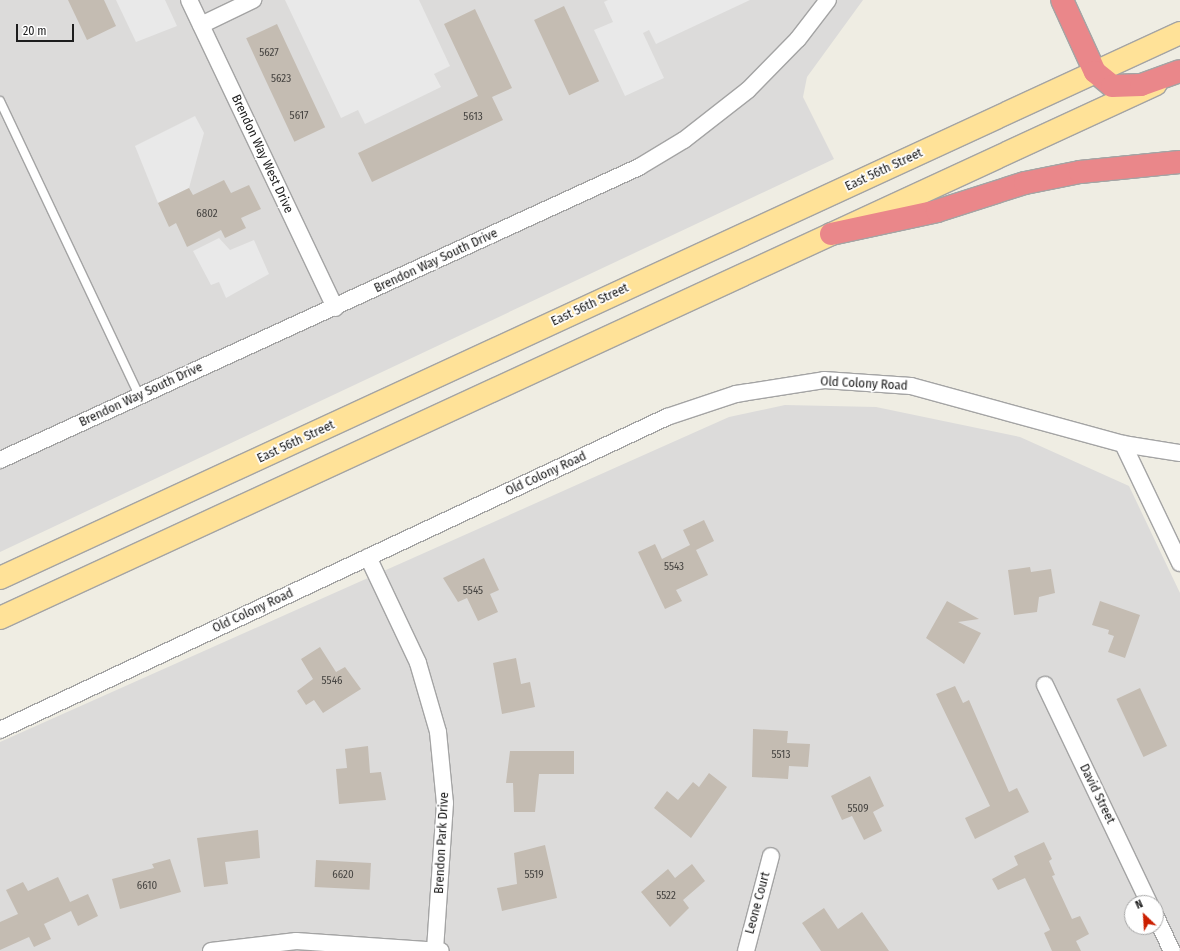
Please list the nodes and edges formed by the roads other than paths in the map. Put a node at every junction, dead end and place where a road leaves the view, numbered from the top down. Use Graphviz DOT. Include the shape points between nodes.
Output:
graph roads {
  1 [pos="189,0"];
  2 [pos="253,0"];
  3 [pos="828,0"];
  4 [pos="1062,0"];
  5 [pos="201,25"];
  6 [pos="1180,32"];
  7 [pos="1095,72"];
  8 [pos="1180,72"];
  9 [pos="0,101"];
  10 [pos="1180,162"];
  11 [pos="831,234"];
  12 [pos="335,308"];
  13 [pos="139,395"];
  14 [pos="1123,444"];
  15 [pos="1180,453"];
  16 [pos="0,460"];
  17 [pos="368,557"];
  18 [pos="1180,563"];
  19 [pos="0,578"];
  20 [pos="0,618"];
  21 [pos="1044,685"];
  22 [pos="0,730"];
  23 [pos="771,856"];
  24 [pos="1145,895"];
  25 [pos="1164,934"];
  26 [pos="211,951"];
  27 [pos="437,951"];
  28 [pos="746,951"];
  29 [pos="1172,951"];
  1 -- 5 [label="street, Brendon Way West Drive"];
  2 -- 5 [label="street"];
  3 -- 12 [label="street, Brendon Way South Drive" via="774,66 684,140 614,180"];
  4 -- 7 [label="highway"];
  5 -- 12 [label="street, Brendon Way West Drive"];
  6 -- 7 [label="main road, East 56th Street"];
  7 -- 8 [label="highway" via="1112,86 1124,87"];
  7 -- 19 [label="main road, East 56th Street"];
  8 -- 11 [label="main road"];
  9 -- 13 [label="lane"];
  10 -- 11 [label="highway" via="1094,170 1025,183 937,210"];
  11 -- 20 [label="main road"];
  12 -- 13 [label="street, Brendon Way South Drive"];
  13 -- 16 [label="street, Brendon Way South Drive"];
  14 -- 15 [label="street, Old Colony Road"];
  14 -- 17 [label="street, Old Colony Road" via="911,386 840,380 774,386 736,394 666,417"];
  14 -- 18 [label="street"];
  17 -- 22 [label="street, Old Colony Road"];
  17 -- 27 [label="street, Brendon Park Drive" via="418,663 438,732 445,803"];
  21 -- 24 [label="street, David Street"];
  23 -- 28 [label="street, Leone Court"];
  25 -- 29 [label="street"];
  26 -- 27 [label="street" via="296,941"];
}
